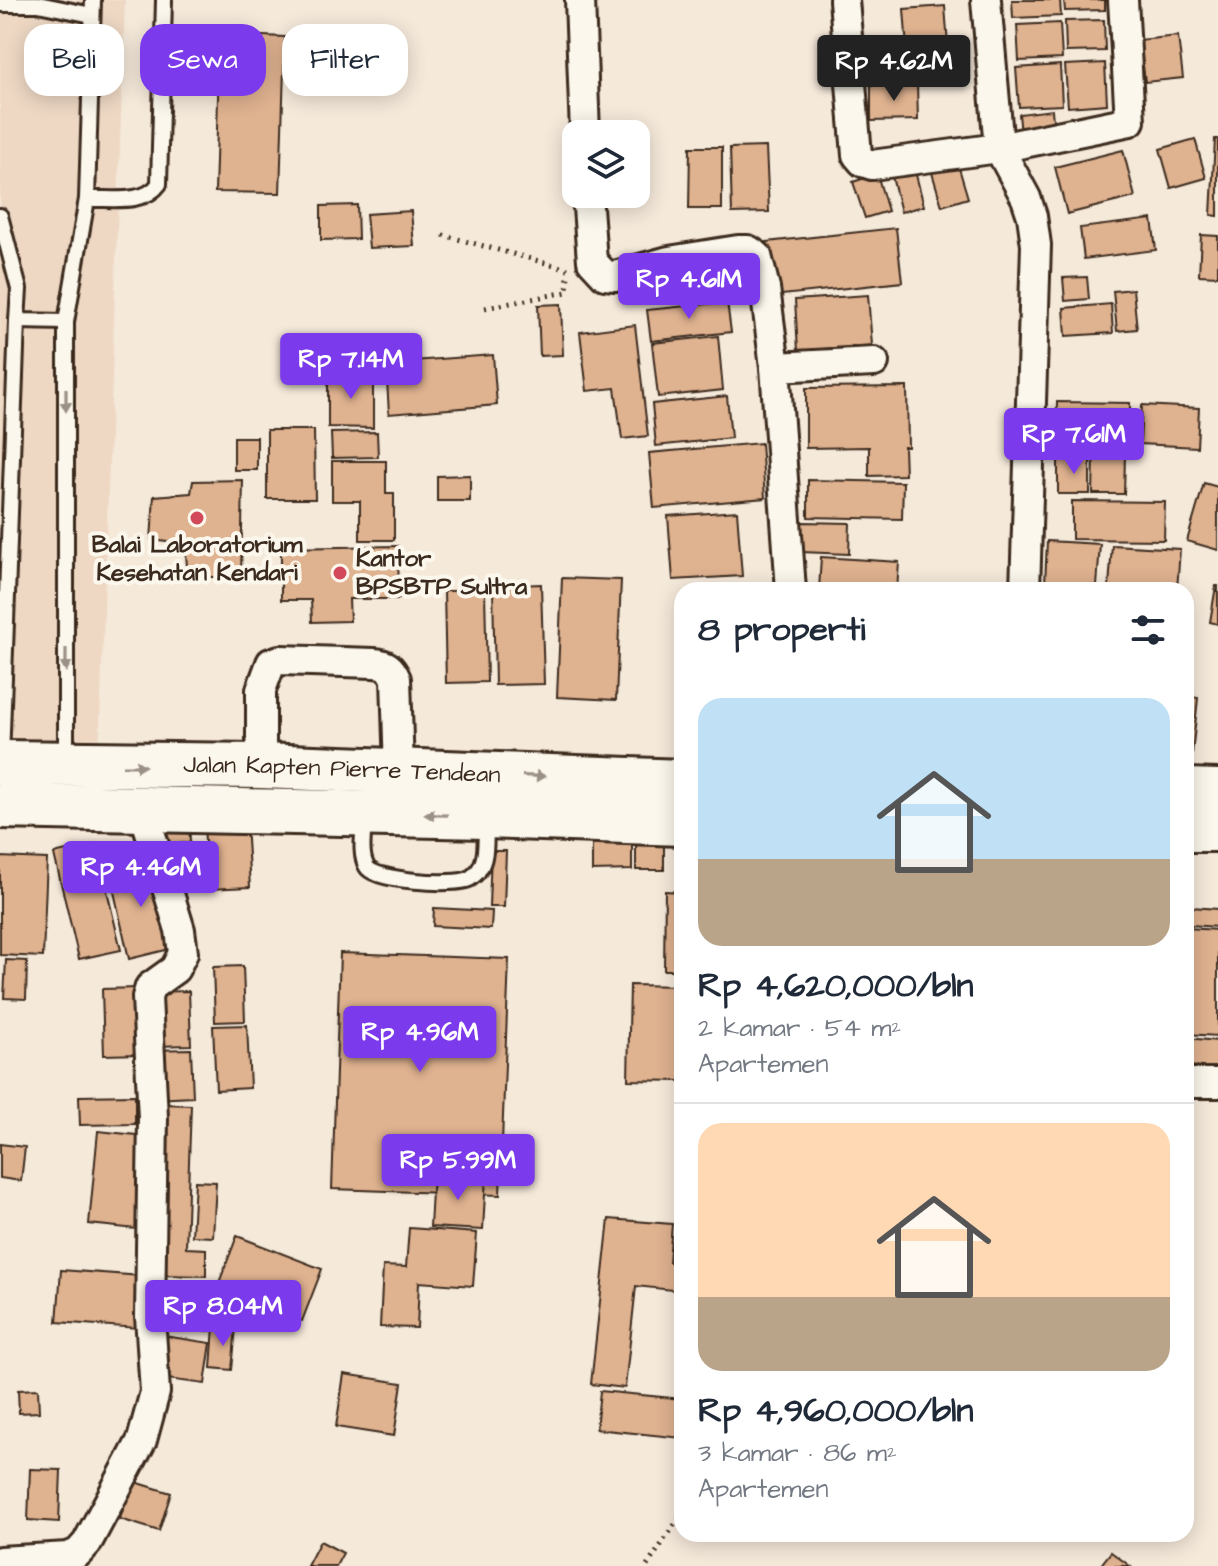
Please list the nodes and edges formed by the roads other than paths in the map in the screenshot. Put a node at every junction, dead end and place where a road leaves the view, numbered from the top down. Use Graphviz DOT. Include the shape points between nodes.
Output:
graph roads {
  1 [pos="164,0"];
  2 [pos="580,0"];
  3 [pos="844,0"];
  4 [pos="986,0"];
  5 [pos="1123,0"];
  6 [pos="0,4"];
  7 [pos="92,7"];
  8 [pos="584,120"];
  9 [pos="999,148"];
  10 [pos="87,199"];
  11 [pos="586,208"];
  12 [pos="0,216"];
  13 [pos="17,321"];
  14 [pos="66,322"];
  15 [pos="874,362"];
  16 [pos="775,367"];
  17 [pos="790,582"];
  18 [pos="1025,582"];
  19 [pos="261,766"];
  20 [pos="399,770"];
  21 [pos="21,778"];
  22 [pos="674,782"];
  23 [pos="1194,791"];
  24 [pos="1218,792"];
  25 [pos="143,809"];
  26 [pos="364,813"];
  27 [pos="487,816"];
  28 [pos="674,823"];
  29 [pos="1194,829"];
  30 [pos="1218,829"];
  31 [pos="0,1561"];
  1 -- 10 [label="lane" via="159,184 143,198"];
  2 -- 8 [label="street"];
  3 -- 9 [label="street" via="857,155 863,162"];
  4 -- 9 [label="street"];
  5 -- 9 [label="street" via="1130,121"];
  6 -- 7 [label="lane"];
  7 -- 10 [label="lane"];
  9 -- 18 [label="street" via="1026,198 1036,245"];
  10 -- 14 [label="lane"];
  11 -- 16 [label="street" via="580,265 605,275 738,250 753,252 765,288"];
  12 -- 13 [label="lane" via="19,289"];
  13 -- 14 [label="lane"];
  13 -- 21 [label="lane"];
  14 -- 21 [label="lane, one-way"];
  15 -- 16 [label="street"];
  16 -- 17 [label="street"];
  19 -- 20 [label="highway, Jalan Kapten Pierre Tendean"];
  19 -- 20 [label="street" via="261,690 271,663 280,660 374,663 392,670"];
  21 -- 19 [label="highway, Jalan Kapten Pierre Tendean, one-way"];
  20 -- 22 [label="highway, Jalan Kapten Pierre Tendean, one-way"];
  21 -- 25 [label="highway, Jalan Kapten Pierre Tendean"];
  23 -- 24 [label="highway"];
  25 -- 26 [label="highway, Jalan Kapten Pierre Tendean"];
  25 -- 31 [label="street" via="183,953 175,969 147,991 155,1392 142,1440 78,1553"];
  27 -- 26 [label="highway, Jalan Kapten Pierre Tendean, one-way"];
  26 -- 27 [label="lane" via="363,855 374,875 451,882 477,873 484,860"];
  27 -- 28 [label="highway, Jalan Kapten Pierre Tendean"];
  29 -- 30 [label="highway"];
}
